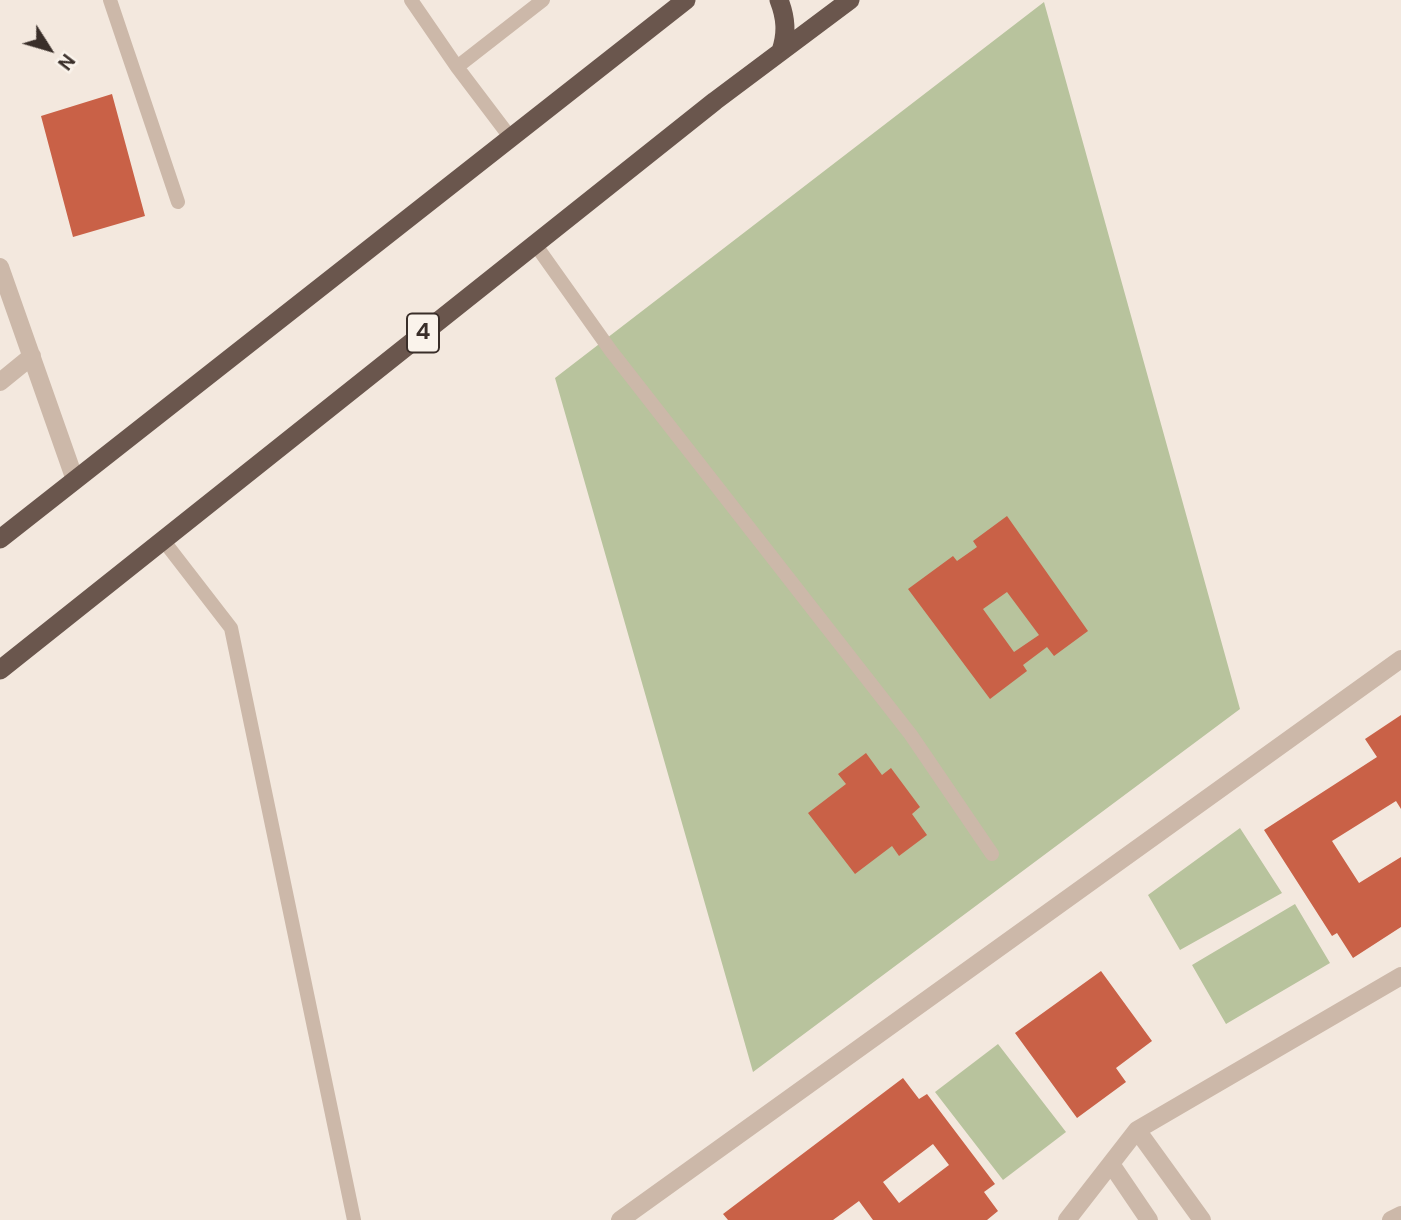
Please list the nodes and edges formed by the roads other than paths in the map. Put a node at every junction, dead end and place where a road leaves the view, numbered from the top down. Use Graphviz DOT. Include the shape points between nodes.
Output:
graph roads {
  1 [pos="110,0"];
  2 [pos="411,0"];
  3 [pos="543,0"];
  4 [pos="686,0"];
  5 [pos="779,0"];
  6 [pos="850,0"];
  7 [pos="781,51"];
  8 [pos="457,67"];
  9 [pos="510,137"];
  10 [pos="178,202"];
  11 [pos="535,244"];
  12 [pos="0,267"];
  13 [pos="32,356"];
  14 [pos="0,382"];
  15 [pos="75,480"];
  16 [pos="0,538"];
  17 [pos="163,540"];
  18 [pos="1401,659"];
  19 [pos="0,670"];
  20 [pos="992,854"];
  21 [pos="1401,976"];
  22 [pos="1137,1130"];
  23 [pos="1111,1164"];
  24 [pos="1401,1215"];
  25 [pos="354,1220"];
  26 [pos="620,1220"];
  27 [pos="1067,1220"];
  28 [pos="1149,1220"];
  29 [pos="1202,1220"];
  30 [pos="1391,1220"];
  1 -- 10 [label="lane"];
  2 -- 8 [label="lane"];
  3 -- 8 [label="lane"];
  4 -- 9 [label="highway"];
  5 -- 7 [label="highway" via="786,25"];
  6 -- 7 [label="highway, 4"];
  7 -- 11 [label="highway, 4"];
  8 -- 9 [label="lane"];
  9 -- 15 [label="highway"];
  11 -- 17 [label="highway, 4"];
  11 -- 20 [label="lane" via="611,351 911,735"];
  12 -- 13 [label="street"];
  13 -- 14 [label="street"];
  13 -- 15 [label="street"];
  15 -- 16 [label="highway"];
  17 -- 19 [label="highway, 4"];
  17 -- 25 [label="lane" via="231,628"];
  18 -- 26 [label="street"];
  21 -- 22 [label="street"];
  22 -- 23 [label="street"];
  22 -- 29 [label="street"];
  23 -- 27 [label="street"];
  23 -- 28 [label="street"];
  24 -- 30 [label="street"];
}
